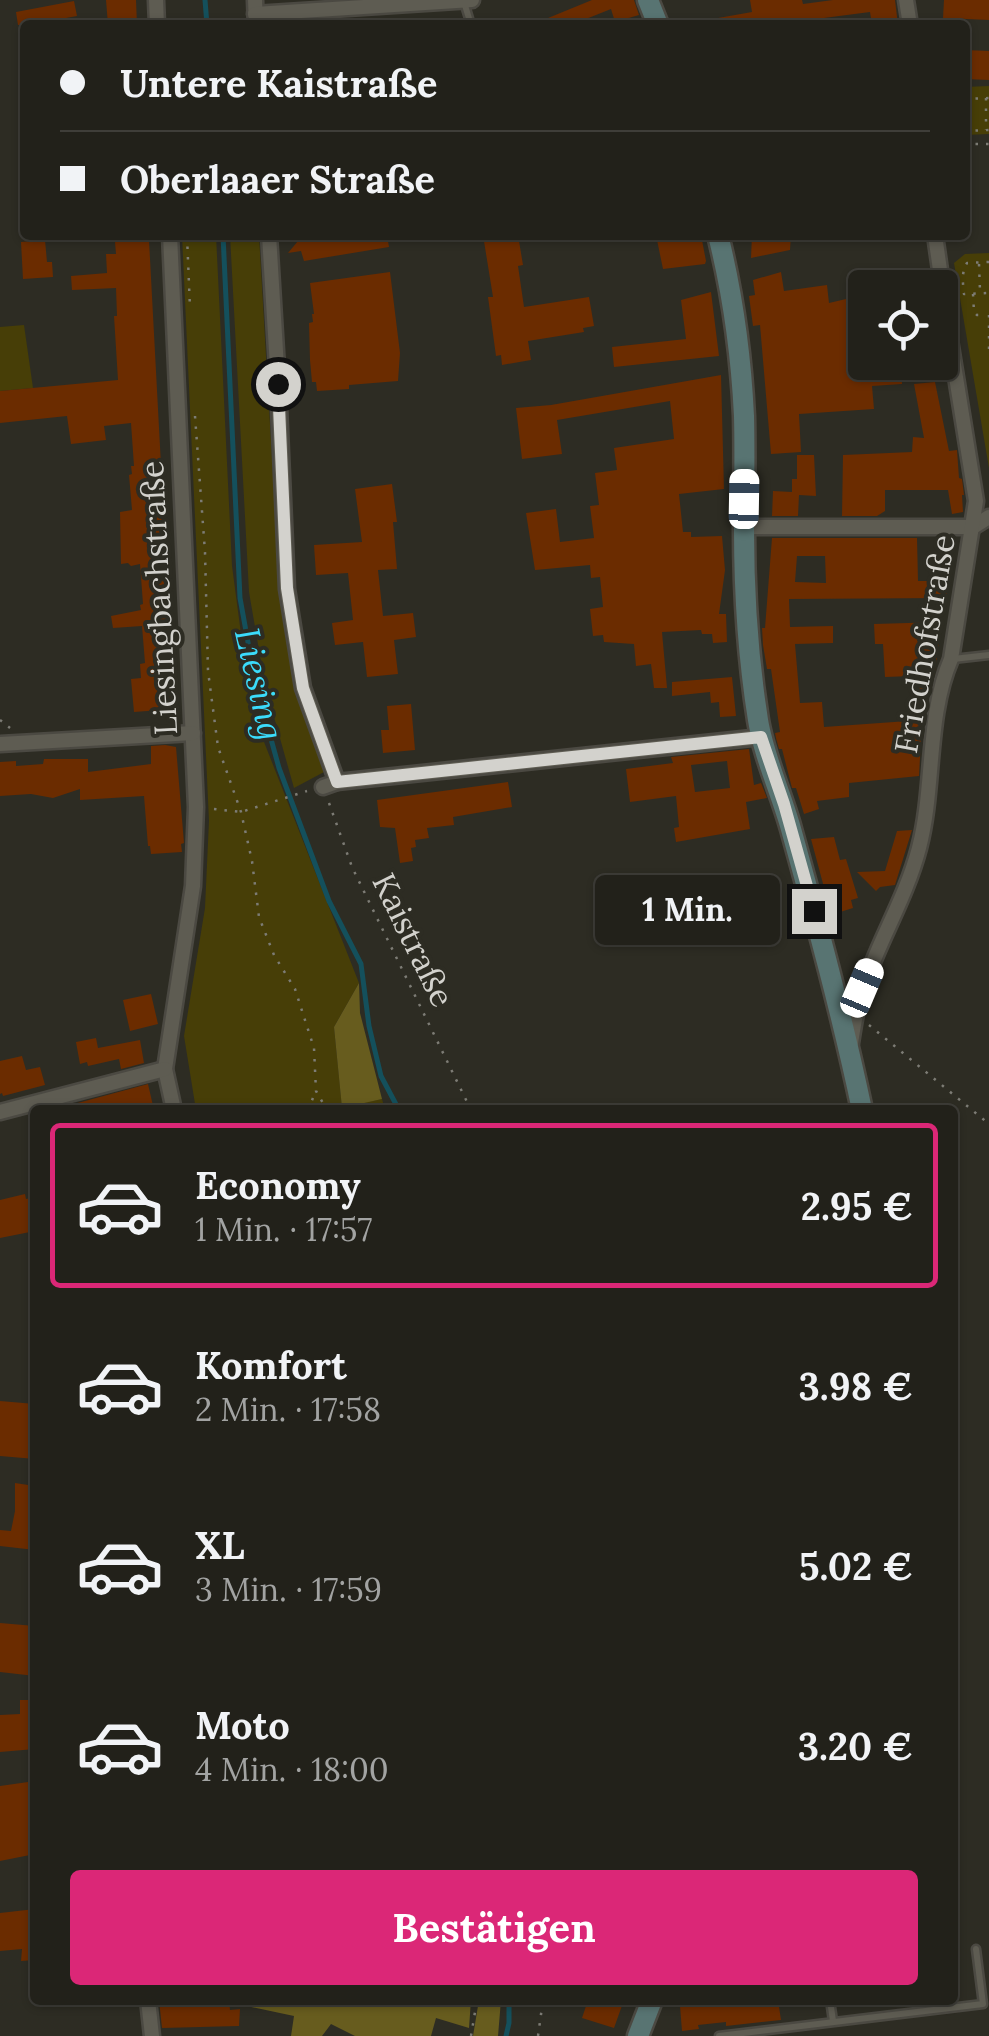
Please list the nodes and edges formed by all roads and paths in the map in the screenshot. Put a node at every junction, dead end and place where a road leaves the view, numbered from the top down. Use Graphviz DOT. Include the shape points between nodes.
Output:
graph roads {
  1 [pos="463,0"];
  2 [pos="472,0"];
  3 [pos="255,13"];
  4 [pos="987,98"];
  5 [pos="988,130"];
  6 [pos="170,240"];
  7 [pos="187,240"];
  8 [pos="269,240"];
  9 [pos="719,240"];
  10 [pos="728,240"];
  11 [pos="937,240"];
  12 [pos="979,262"];
  13 [pos="989,262"];
  14 [pos="730,283"];
  15 [pos="989,293"];
  16 [pos="973,294"];
  17 [pos="980,294"];
  18 [pos="988,315"];
  19 [pos="191,320"];
  20 [pos="989,349"];
  21 [pos="196,419"];
  22 [pos="989,517"];
  23 [pos="973,526"];
  24 [pos="744,527"];
  25 [pos="989,655"];
  26 [pos="951,659"];
  27 [pos="193,733"];
  28 [pos="761,737"];
  29 [pos="0,744"];
  30 [pos="324,786"];
  31 [pos="196,807"];
  32 [pos="241,812"];
  33 [pos="833,982"];
  34 [pos="862,988"];
  35 [pos="855,1015"];
  36 [pos="850,1052"];
  37 [pos="166,1070"];
  38 [pos="316,1090"];
  39 [pos="173,1105"];
  40 [pos="310,1105"];
  41 [pos="324,1105"];
  42 [pos="470,1105"];
  43 [pos="861,1105"];
  44 [pos="0,1112"];
  45 [pos="989,1124"];
  46 [pos="976,1949"];
  47 [pos="149,2005"];
  48 [pos="475,2005"];
  49 [pos="541,2005"];
  50 [pos="650,2005"];
  51 [pos="831,2005"];
  52 [pos="833,2021"];
  53 [pos="152,2036"];
  54 [pos="471,2036"];
  55 [pos="538,2036"];
  56 [pos="638,2036"];
  57 [pos="718,2036"];
  1 -- 2 [label="street"];
  1 -- 3 [label="street"];
  4 -- 5 [label="path"];
  6 -- 27 [label="street, Liesingbachstraße"];
  7 -- 19 [label="path"];
  8 -- 30 [label="street" via="287,588"];
  9 -- 14 [label="main road"];
  10 -- 14 [label="main road"];
  11 -- 23 [label="street, Friedhofstraße" via="976,494"];
  12 -- 13 [label="path"];
  12 -- 16 [label="path" via="964,268 964,294"];
  12 -- 17 [label="path"];
  14 -- 24 [label="main road" via="744,411"];
  15 -- 17 [label="path"];
  16 -- 17 [label="path"];
  16 -- 18 [label="path" via="974,312"];
  18 -- 20 [label="path"];
  21 -- 32 [label="path" via="208,671 218,747"];
  22 -- 23 [label="street"];
  23 -- 24 [label="street"];
  23 -- 26 [label="street, Friedhofstraße"];
  24 -- 28 [label="main road" via="747,640"];
  25 -- 26 [label="lane"];
  26 -- 34 [label="street, Friedhofstraße" via="918,854"];
  27 -- 29 [label="street"];
  27 -- 31 [label="street, Liesingbachstraße"];
  28 -- 30 [label="street"];
  28 -- 33 [label="main road"];
  30 -- 32 [label="path"];
  30 -- 42 [label="path, Kaistraße" via="352,867"];
  31 -- 32 [label="path"];
  31 -- 37 [label="street, Liesingbachstraße" via="194,886"];
  32 -- 38 [label="path" via="258,917 295,990 314,1048"];
  33 -- 34 [label="street"];
  33 -- 36 [label="main road"];
  34 -- 35 [label="street, Friedhofstraße"];
  35 -- 36 [label="street, Friedhofstraße"];
  35 -- 45 [label="path"];
  36 -- 43 [label="main road"];
  37 -- 39 [label="street, Liesingbachstraße"];
  37 -- 44 [label="street"];
  38 -- 40 [label="path"];
  38 -- 41 [label="path"];
  46 -- 52 [label="lane" via="983,2004"];
  47 -- 53 [label="street"];
  48 -- 54 [label="path"];
  49 -- 55 [label="path"];
  50 -- 56 [label="main road"];
  51 -- 52 [label="lane"];
  52 -- 57 [label="lane"];
}
